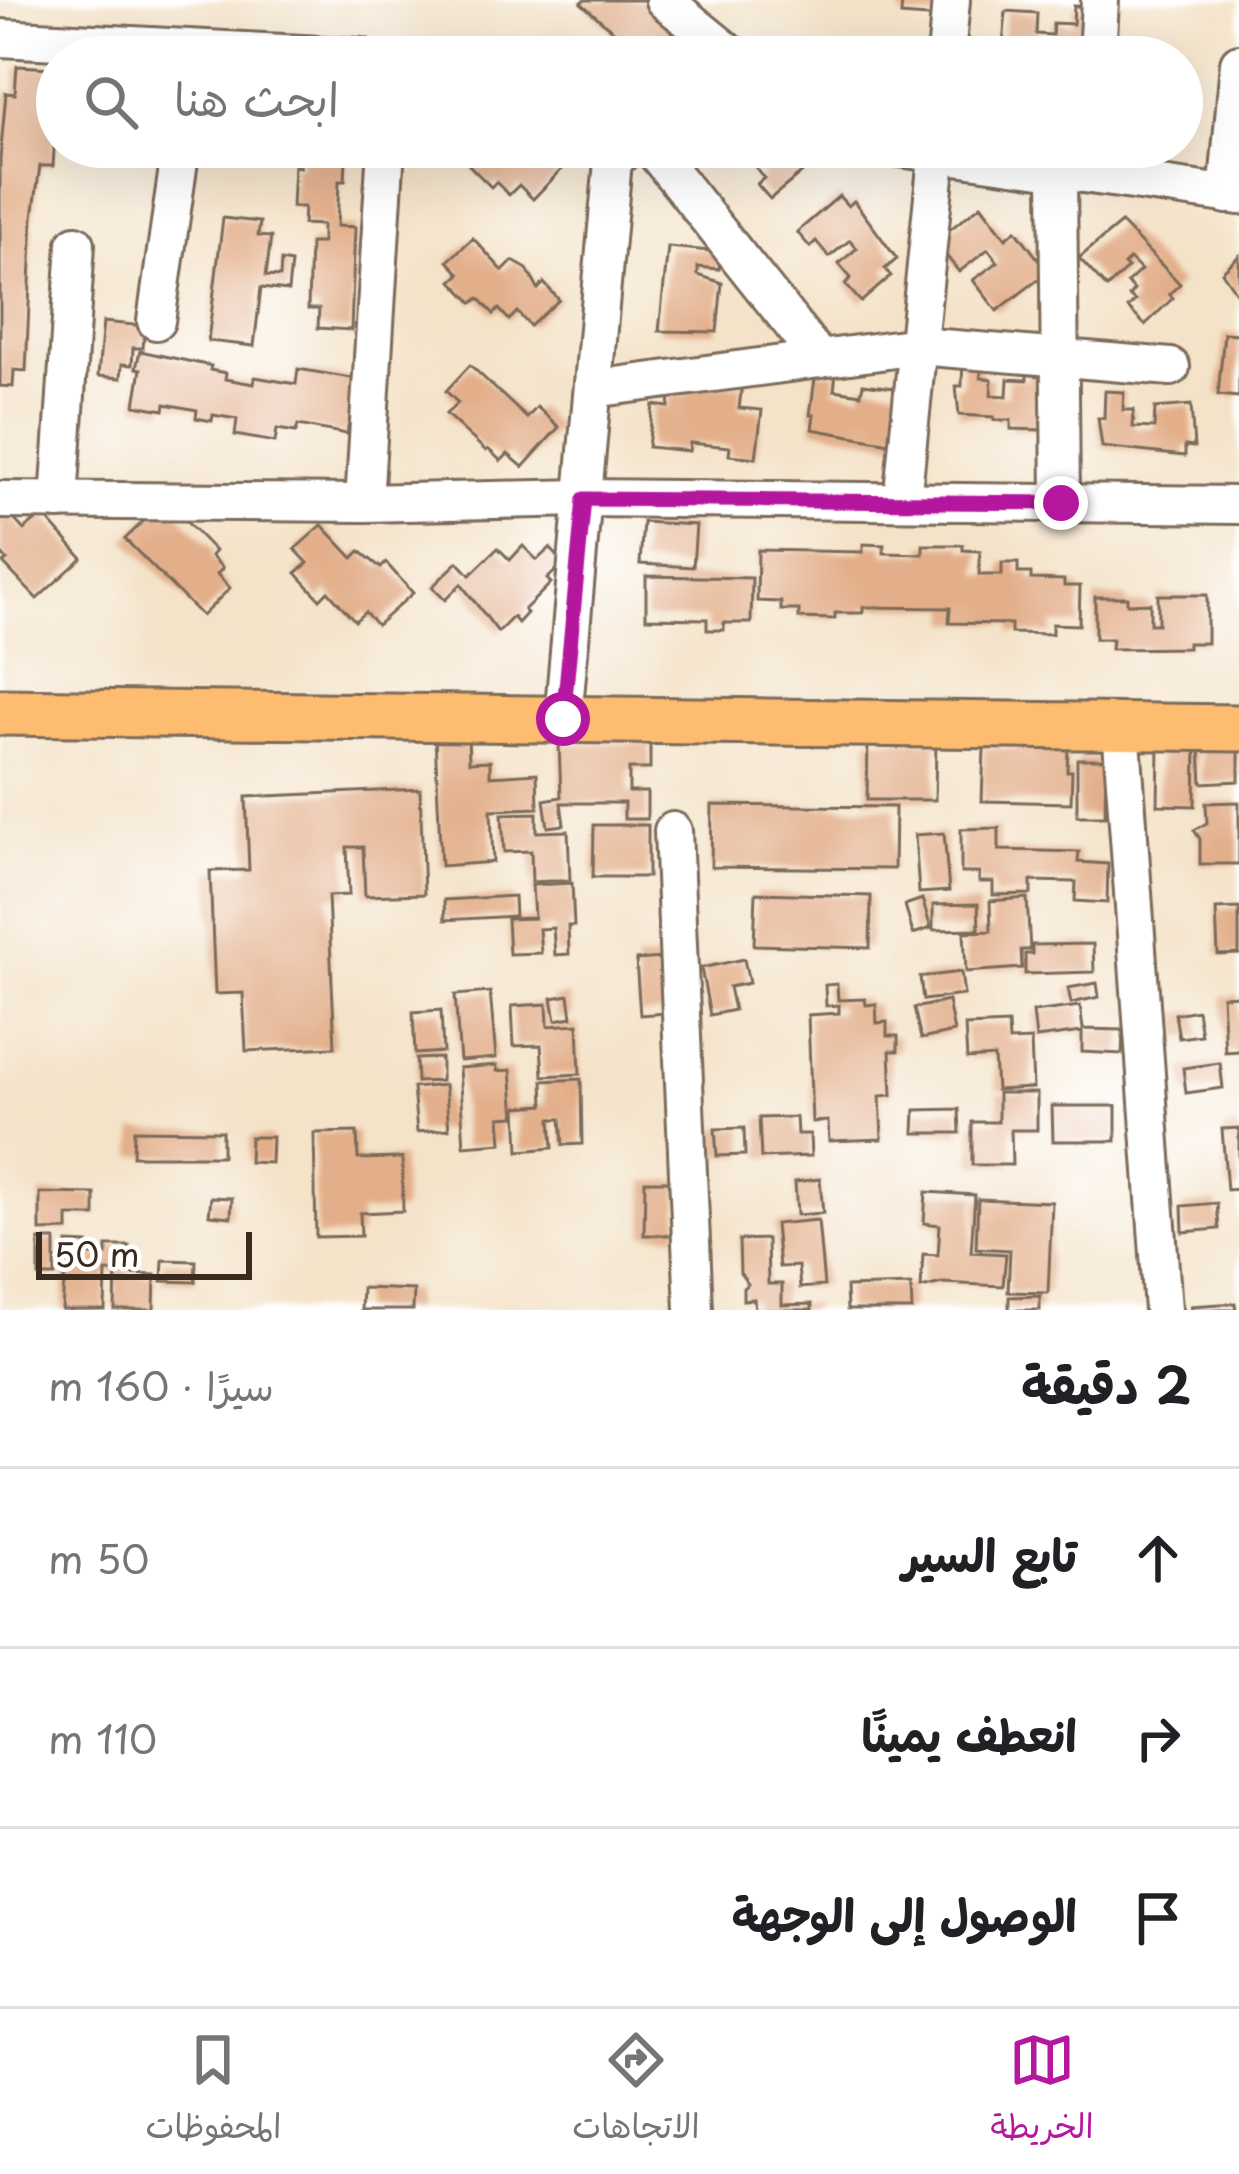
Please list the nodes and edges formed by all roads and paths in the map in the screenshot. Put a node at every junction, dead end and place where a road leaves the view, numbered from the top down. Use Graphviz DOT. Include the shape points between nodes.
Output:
graph roads {
  1 [pos="664,0"];
  2 [pos="951,0"];
  3 [pos="1100,0"];
  4 [pos="704,36"];
  5 [pos="948,36"];
  6 [pos="1098,36"];
  7 [pos="0,38"];
  8 [pos="36,41"];
  9 [pos="1239,63"];
  10 [pos="178,168"];
  11 [pos="385,168"];
  12 [pos="612,168"];
  13 [pos="668,168"];
  14 [pos="935,168"];
  15 [pos="1081,168"];
  16 [pos="1091,168"];
  17 [pos="1233,195"];
  18 [pos="76,244"];
  19 [pos="156,321"];
  20 [pos="918,346"];
  21 [pos="1060,356"];
  22 [pos="820,359"];
  23 [pos="1171,367"];
  24 [pos="593,389"];
  25 [pos="584,499"];
  26 [pos="0,500"];
  27 [pos="59,502"];
  28 [pos="902,502"];
  29 [pos="364,503"];
  30 [pos="1061,503"];
  31 [pos="1239,505"];
  32 [pos="0,712"];
  33 [pos="563,719"];
  34 [pos="1121,726"];
  35 [pos="1239,728"];
  36 [pos="674,831"];
  37 [pos="694,1310"];
  38 [pos="1163,1310"];
  1 -- 4 [label="street"];
  2 -- 5 [label="street"];
  3 -- 6 [label="street"];
  7 -- 8 [label="street"];
  9 -- 17 [label="street"];
  10 -- 19 [label="street"];
  11 -- 29 [label="street"];
  12 -- 24 [label="street"];
  13 -- 22 [label="street"];
  14 -- 20 [label="street"];
  15 -- 21 [label="street"];
  16 -- 17 [label="street"];
  18 -- 27 [label="street"];
  20 -- 21 [label="street"];
  20 -- 22 [label="street"];
  20 -- 28 [label="street"];
  21 -- 23 [label="street"];
  21 -- 30 [label="street"];
  22 -- 24 [label="street"];
  24 -- 25 [label="street"];
  25 -- 28 [label="street"];
  25 -- 29 [label="street"];
  25 -- 33 [label="street"];
  26 -- 27 [label="street"];
  27 -- 29 [label="street"];
  28 -- 30 [label="street"];
  30 -- 31 [label="street"];
  32 -- 33 [label="main road"];
  33 -- 34 [label="main road"];
  34 -- 35 [label="main road"];
  34 -- 38 [label="street"];
  36 -- 37 [label="street"];
}
